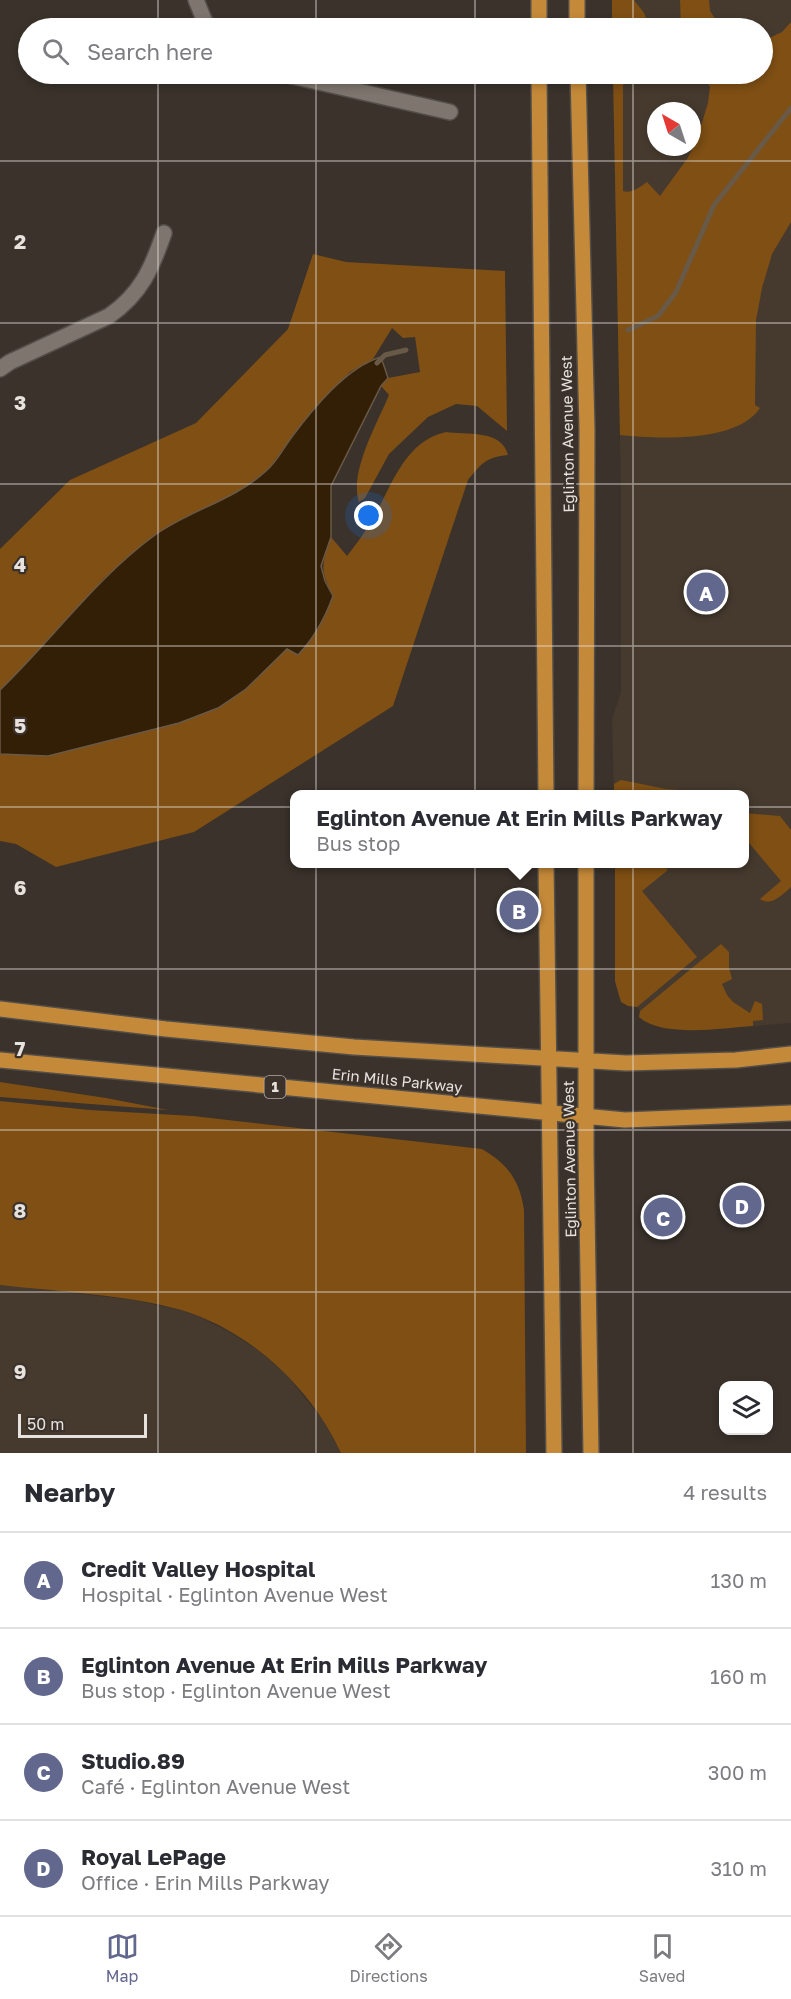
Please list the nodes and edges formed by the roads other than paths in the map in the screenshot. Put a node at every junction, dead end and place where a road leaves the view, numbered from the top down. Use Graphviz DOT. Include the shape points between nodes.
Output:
graph roads {
  1 [pos="196,0"];
  2 [pos="539,0"];
  3 [pos="577,0"];
  4 [pos="203,18"];
  5 [pos="539,18"];
  6 [pos="578,18"];
  7 [pos="327,84"];
  8 [pos="539,84"];
  9 [pos="578,84"];
  10 [pos="450,112"];
  11 [pos="165,233"];
  12 [pos="0,369"];
  13 [pos="546,790"];
  14 [pos="586,790"];
  15 [pos="546,868"];
  16 [pos="586,868"];
  17 [pos="0,1009"];
  18 [pos="791,1054"];
  19 [pos="549,1059"];
  20 [pos="0,1060"];
  21 [pos="586,1061"];
  22 [pos="550,1113"];
  23 [pos="791,1113"];
  24 [pos="587,1116"];
  25 [pos="554,1453"];
  26 [pos="591,1453"];
  1 -- 4 [label="street"];
  2 -- 5 [label="main road"];
  3 -- 6 [label="main road"];
  7 -- 10 [label="street"];
  8 -- 13 [label="main road, Eglinton Avenue West"];
  9 -- 14 [label="main road, Eglinton Avenue West" via="588,429"];
  11 -- 12 [label="street" via="153,266 123,307"];
  15 -- 19 [label="main road, Eglinton Avenue West"];
  16 -- 21 [label="main road, Eglinton Avenue West"];
  17 -- 19 [label="main road, Erin Mills Parkway" via="354,1047"];
  18 -- 21 [label="main road, Erin Mills Parkway" via="725,1060"];
  19 -- 21 [label="main road, Erin Mills Parkway"];
  19 -- 22 [label="main road, Eglinton Avenue West"];
  20 -- 22 [label="main road, Erin Mills Parkway / 1"];
  21 -- 24 [label="main road, Eglinton Avenue West"];
  22 -- 24 [label="main road, Erin Mills Parkway / 1"];
  22 -- 25 [label="main road, Eglinton Avenue West"];
  23 -- 24 [label="main road, Erin Mills Parkway / 1" via="625,1120"];
  24 -- 26 [label="main road, Eglinton Avenue West"];
}
